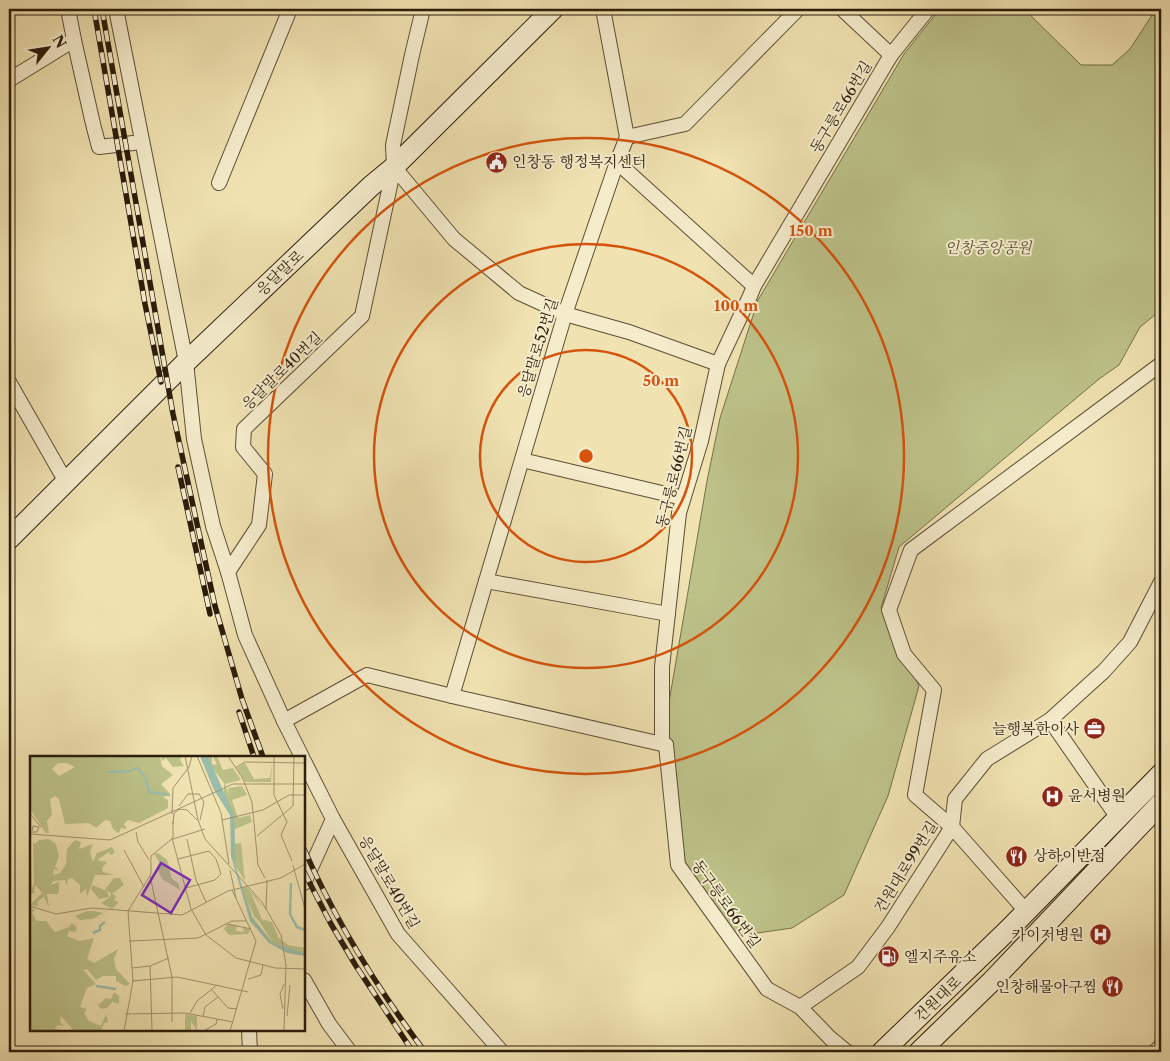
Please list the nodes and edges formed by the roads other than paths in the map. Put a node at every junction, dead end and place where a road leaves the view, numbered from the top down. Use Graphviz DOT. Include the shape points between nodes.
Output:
graph roads {
  1 [pos="68,9"];
  2 [pos="116,9"];
  3 [pos="290,9"];
  4 [pos="423,9"];
  5 [pos="553,9"];
  6 [pos="603,9"];
  7 [pos="798,9"];
  8 [pos="842,9"];
  9 [pos="928,9"];
  10 [pos="74,40"];
  11 [pos="891,55"];
  12 [pos="9,80"];
  13 [pos="627,136"];
  14 [pos="142,142"];
  15 [pos="617,162"];
  16 [pos="394,167"];
  17 [pos="219,183"];
  18 [pos="754,286"];
  19 [pos="565,314"];
  20 [pos="186,362"];
  21 [pos="718,364"];
  22 [pos="1161,364"];
  23 [pos="9,382"];
  24 [pos="522,460"];
  25 [pos="66,482"];
  26 [pos="684,498"];
  27 [pos="9,539"];
  28 [pos="228,572"];
  29 [pos="486,581"];
  30 [pos="1161,582"];
  31 [pos="668,614"];
  32 [pos="452,696"];
  33 [pos="1050,720"];
  34 [pos="284,721"];
  35 [pos="666,745"];
  36 [pos="302,756"];
  37 [pos="305,763"];
  38 [pos="1161,774"];
  39 [pos="1161,803"];
  40 [pos="1118,818"];
  41 [pos="333,819"];
  42 [pos="952,827"];
  43 [pos="305,881"];
  44 [pos="1027,912"];
  45 [pos="305,982"];
  46 [pos="800,1007"];
  47 [pos="249,1031"];
  48 [pos="1161,1046"];
  49 [pos="250,1052"];
  50 [pos="350,1052"];
  51 [pos="502,1052"];
  52 [pos="847,1052"];
  53 [pos="882,1052"];
  54 [pos="918,1052"];
  55 [pos="1155,1052"];
  1 -- 10 [label="street"];
  2 -- 14 [label="street"];
  3 -- 17 [label="street"];
  4 -- 16 [label="street, 응달말로40번길" via="393,145"];
  5 -- 16 [label="street, 응달말로"];
  6 -- 13 [label="street"];
  7 -- 13 [label="street" via="685,124"];
  8 -- 11 [label="street, 동구릉로66번길"];
  9 -- 11 [label="street"];
  10 -- 12 [label="street"];
  10 -- 14 [label="street" via="99,147"];
  11 -- 18 [label="street, 동구릉로66번길"];
  13 -- 15 [label="street, 응달말로52번길"];
  14 -- 20 [label="street"];
  15 -- 18 [label="street"];
  15 -- 19 [label="street, 응달말로52번길"];
  16 -- 19 [label="street" via="454,239 519,293"];
  16 -- 20 [label="street, 응달말로"];
  16 -- 28 [label="street, 응달말로40번길" via="362,316 244,429 243,447 265,474 259,525"];
  18 -- 21 [label="street, 동구릉로66번길"];
  19 -- 21 [label="street" via="629,332"];
  19 -- 24 [label="street, 응달말로52번길"];
  20 -- 25 [label="street, 응달말로"];
  20 -- 28 [label="street" via="194,439 213,526"];
  21 -- 26 [label="street, 동구릉로66번길"];
  22 -- 42 [label="street" via="911,550 889,610 904,654 934,690 915,795"];
  23 -- 25 [label="street"];
  24 -- 26 [label="street"];
  24 -- 29 [label="street, 응달말로52번길"];
  25 -- 27 [label="street, 응달말로"];
  26 -- 31 [label="street, 동구릉로66번길" via="679,513"];
  28 -- 34 [label="street" via="245,635"];
  29 -- 31 [label="street"];
  29 -- 32 [label="street, 응달말로52번길"];
  30 -- 33 [label="street, 건원대로99번길" via="1130,642 1104,671"];
  31 -- 35 [label="street, 동구릉로66번길" via="662,676 662,743"];
  32 -- 34 [label="street" via="367,675"];
  32 -- 35 [label="street"];
  33 -- 40 [label="street"];
  33 -- 42 [label="street, 건원대로99번길" via="987,759 955,799"];
  34 -- 36 [label="street"];
  35 -- 46 [label="street, 동구릉로66번길" via="678,865 767,989"];
  37 -- 41 [label="street, 응달말로40번길"];
  38 -- 40 [label="street, 건원대로"];
  39 -- 54 [label="street, 건원대로" via="991,982"];
  40 -- 44 [label="street, 건원대로"];
  41 -- 43 [label="street"];
  41 -- 51 [label="street, 응달말로40번길" via="398,934"];
  42 -- 44 [label="street"];
  42 -- 46 [label="street, 건원대로99번길" via="888,927 858,967"];
  44 -- 53 [label="street, 건원대로"];
  45 -- 50 [label="street" via="329,1024"];
  46 -- 52 [label="street"];
  47 -- 49 [label="street"];
  48 -- 55 [label="street"];
}
